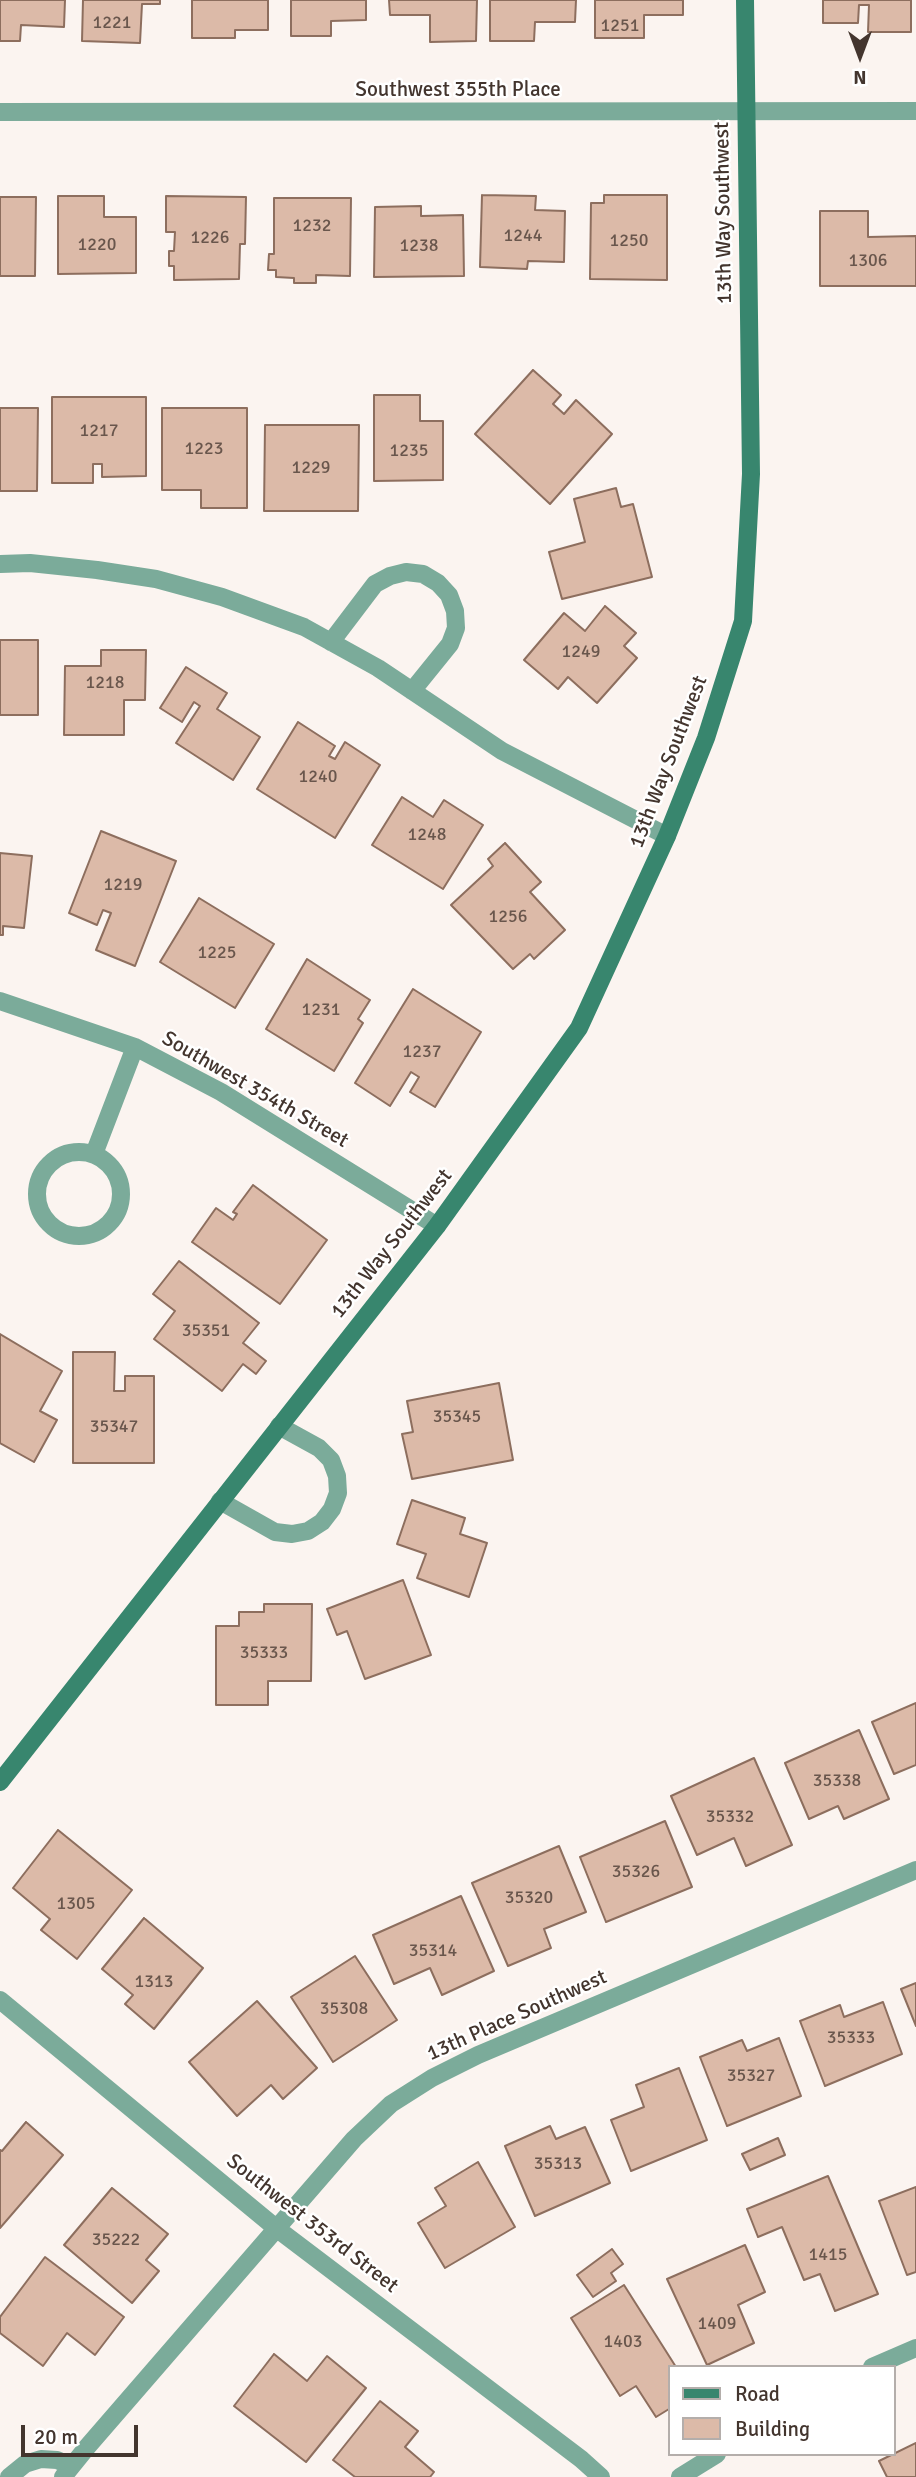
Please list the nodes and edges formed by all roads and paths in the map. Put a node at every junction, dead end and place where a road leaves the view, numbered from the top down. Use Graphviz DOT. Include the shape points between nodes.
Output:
graph roads {
  1 [pos="745,0"];
  2 [pos="916,111"];
  3 [pos="0,112"];
  4 [pos="746,113"];
  5 [pos="0,564"];
  6 [pos="331,642"];
  7 [pos="412,691"];
  8 [pos="667,836"];
  9 [pos="0,1001"];
  10 [pos="135,1047"];
  11 [pos="94,1154"];
  12 [pos="436,1226"];
  13 [pos="279,1426"];
  14 [pos="220,1502"];
  15 [pos="0,1782"];
  16 [pos="916,1870"];
  17 [pos="0,2000"];
  18 [pos="276,2228"];
  19 [pos="916,2348"];
  20 [pos="877,2365"];
  21 [pos="714,2456"];
  22 [pos="67,2472"];
  23 [pos="9,2477"];
  24 [pos="601,2477"];
  25 [pos="680,2477"];
  1 -- 4 [label="street, 13th Way Southwest"];
  2 -- 4 [label="street, Southwest 355th Place"];
  3 -- 4 [label="street, Southwest 355th Place"];
  4 -- 8 [label="street, 13th Way Southwest" via="751,474 743,621 706,738"];
  5 -- 6 [label="street" via="30,563 156,579 222,597"];
  6 -- 7 [label="street"];
  6 -- 7 [label="street" via="375,584 406,572 423,574 438,583 449,595 456,628 450,644"];
  7 -- 8 [label="street" via="502,751"];
  8 -- 12 [label="street, 13th Way Southwest" via="579,1028"];
  9 -- 10 [label="street, Southwest 354th Street"];
  10 -- 11 [label="street"];
  10 -- 12 [label="street, Southwest 354th Street" via="221,1092"];
  11 -- 11 [label="street" via="65,1154 42,1172 37,1186 41,1215 64,1234 93,1234 115,1216 121,1187 107,1162"];
  12 -- 13 [label="street, 13th Way Southwest"];
  13 -- 14 [label="street, 13th Way Southwest"];
  13 -- 14 [label="street" via="320,1448 331,1460 338,1493 322,1522 308,1531 275,1532"];
  14 -- 15 [label="street, 13th Way Southwest"];
  16 -- 18 [label="street, 13th Place Southwest" via="432,2078 391,2104 354,2139"];
  17 -- 18 [label="street, Southwest 353rd Street"];
  18 -- 22 [label="street, 13th Place Southwest"];
  18 -- 24 [label="street, Southwest 353rd Street"];
  19 -- 20 [label="street"];
  21 -- 25 [label="street"];
  22 -- 23 [label="street, 13th Place Southwest" via="57,2460 41,2459"];
}
